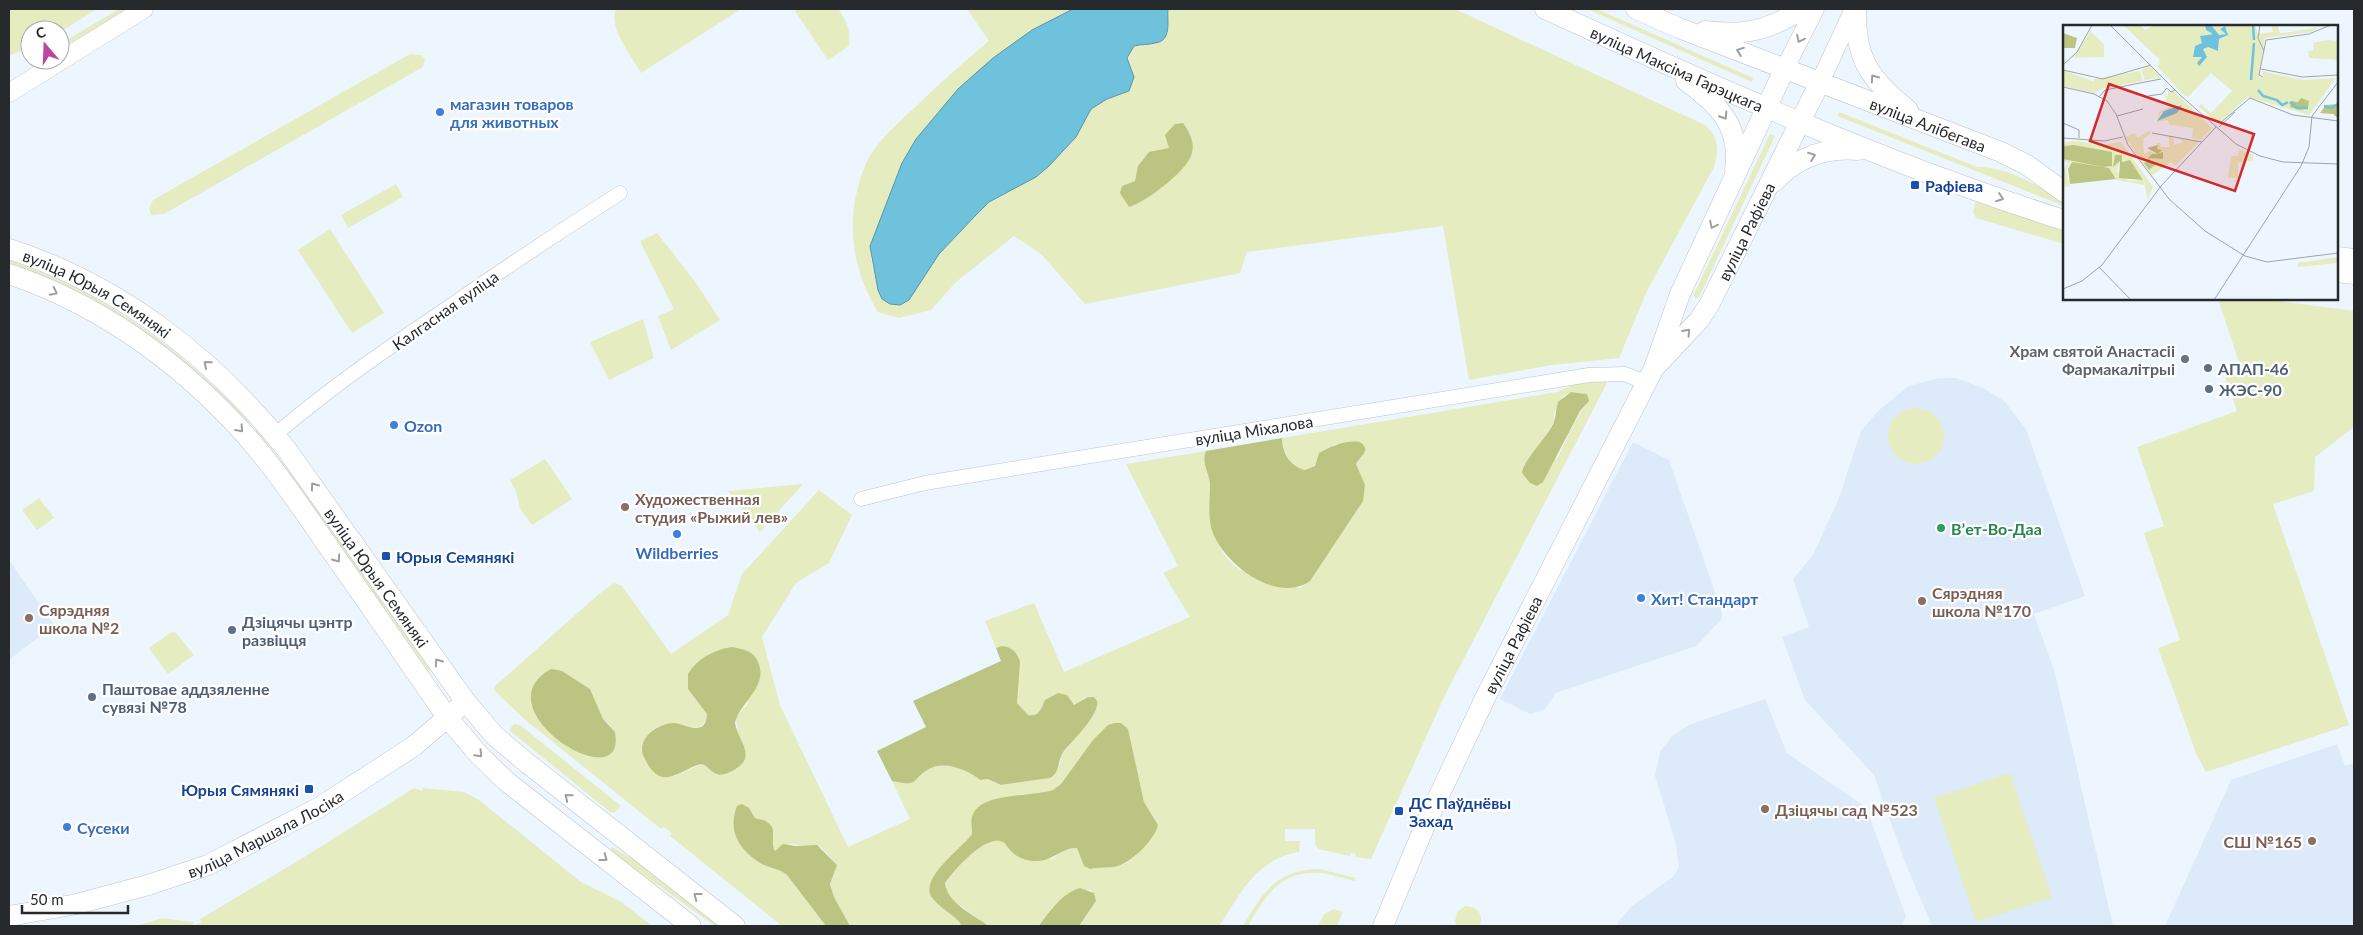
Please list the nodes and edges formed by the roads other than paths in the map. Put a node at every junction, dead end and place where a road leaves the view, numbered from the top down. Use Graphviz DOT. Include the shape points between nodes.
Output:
graph roads {
  1 [pos="144,9"];
  2 [pos="1545,9"];
  3 [pos="1636,9"];
  4 [pos="1803,9"];
  5 [pos="1815,9"];
  6 [pos="1855,9"];
  7 [pos="1679,28"];
  8 [pos="1660,62"];
  9 [pos="1785,68"];
  10 [pos="1820,82"];
  11 [pos="9,93"];
  12 [pos="1774,111"];
  13 [pos="1800,122"];
  14 [pos="1923,122"];
  15 [pos="1872,152"];
  16 [pos="1734,181"];
  17 [pos="2063,191"];
  18 [pos="620,193"];
  19 [pos="1762,197"];
  20 [pos="2063,220"];
  21 [pos="9,249"];
  22 [pos="2338,257"];
  23 [pos="2354,259"];
  24 [pos="2338,272"];
  25 [pos="9,274"];
  26 [pos="2354,274"];
  27 [pos="1650,376"];
  28 [pos="275,435"];
  29 [pos="862,499"];
  30 [pos="466,702"];
  31 [pos="447,717"];
  32 [pos="9,916"];
  33 [pos="691,926"];
  34 [pos="735,926"];
  35 [pos="1383,926"];
  1 -- 11 [label="street"];
  2 -- 8 [label="main road, вуліца Максіма Гарэцкага"];
  3 -- 7 [label="main road"];
  4 -- 7 [label="main road" via="1779,24 1745,33"];
  5 -- 9 [label="street, one-way"];
  6 -- 10 [label="street"];
  14 -- 6 [label="main road, one-way" via="1879,86 1870,73 1858,45"];
  9 -- 7 [label="main road, one-way"];
  8 -- 12 [label="main road, вуліца Максіма Гарэцкага"];
  8 -- 16 [label="main road, one-way" via="1700,91 1719,108 1728,122 1737,156"];
  9 -- 10 [label="main road, вуліца Алібегава"];
  9 -- 12 [label="main road, вуліца Рафіева"];
  10 -- 13 [label="main road, вуліца Рафіева"];
  10 -- 14 [label="main road, вуліца Алібегава"];
  12 -- 13 [label="main road"];
  12 -- 16 [label="main road, вуліца Рафіева"];
  13 -- 15 [label="main road"];
  13 -- 19 [label="main road, вуліца Рафіева"];
  14 -- 17 [label="main road, вуліца Алібегава" via="2001,152 2027,165"];
  19 -- 15 [label="main road, one-way" via="1786,170 1807,157 1838,149"];
  15 -- 20 [label="main road, one-way"];
  16 -- 27 [label="main road, вуліца Рафіева, one-way" via="1680,294"];
  18 -- 28 [label="street, Калгасная вуліца" via="404,337"];
  27 -- 19 [label="main road, вуліца Рафіева, one-way" via="1709,305"];
  28 -- 21 [label="main road, вуліца Юрыя Семянякі, one-way" via="215,371 158,325 90,283"];
  22 -- 23 [label="main road"];
  24 -- 26 [label="main road"];
  25 -- 31 [label="main road, вуліца Юрыя Семянякі, one-way" via="76,303 136,338 175,367 225,413 287,488"];
  27 -- 29 [label="street, вуліца Міхалова" via="1589,375 935,482"];
  27 -- 35 [label="main road, вуліца Рафіева" via="1487,694 1426,823"];
  30 -- 28 [label="main road, вуліца Юрыя Семянякі, one-way"];
  30 -- 31 [label="main road, вуліца Маршала Лосіка"];
  34 -- 30 [label="main road, вуліца Юрыя Семянякі, one-way" via="527,763 495,736"];
  31 -- 32 [label="main road, вуліца Маршала Лосіка" via="414,746 320,807 208,865 77,904"];
  31 -- 33 [label="main road, вуліца Юрыя Семянякі, one-way" via="479,755 506,780"];
}
